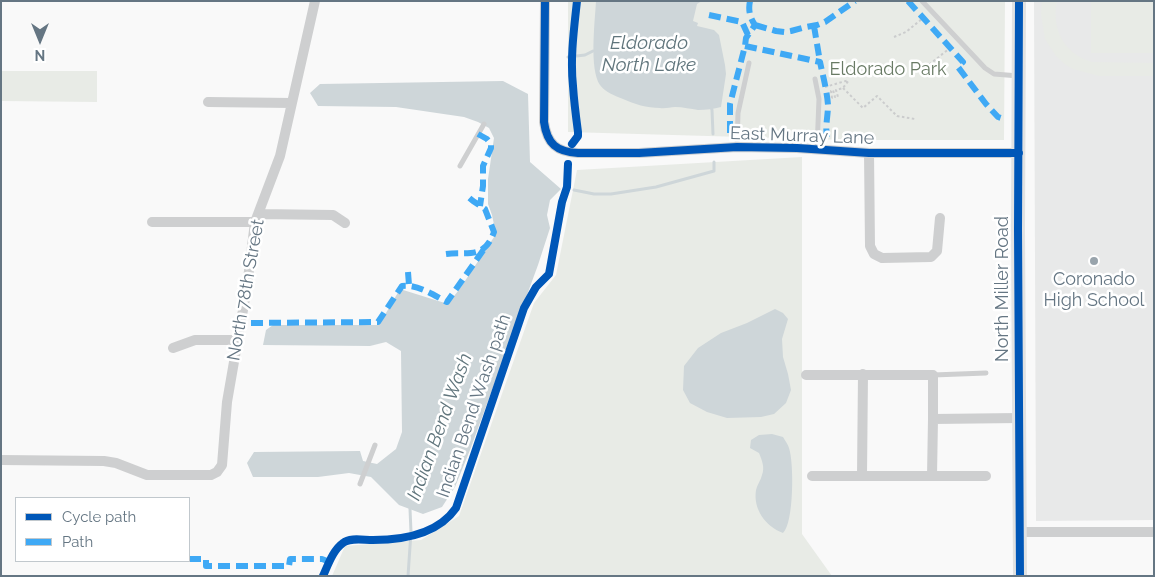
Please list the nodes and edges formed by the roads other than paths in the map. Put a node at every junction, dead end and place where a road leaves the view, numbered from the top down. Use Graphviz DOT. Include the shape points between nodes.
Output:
graph roads {
  1 [pos="315,1"];
  2 [pos="545,1"];
  3 [pos="922,1"];
  4 [pos="1019,1"];
  5 [pos="749,63"];
  6 [pos="1019,76"];
  7 [pos="815,79"];
  8 [pos="208,102"];
  9 [pos="292,103"];
  10 [pos="484,124"];
  11 [pos="737,147"];
  12 [pos="817,149"];
  13 [pos="870,153"];
  14 [pos="1018,153"];
  15 [pos="460,166"];
  16 [pos="256,218"];
  17 [pos="940,218"];
  18 [pos="152,222"];
  19 [pos="345,223"];
  20 [pos="238,340"];
  21 [pos="173,348"];
  22 [pos="986,373"];
  23 [pos="863,374"];
  24 [pos="806,375"];
  25 [pos="933,375"];
  26 [pos="1019,418"];
  27 [pos="933,419"];
  28 [pos="375,445"];
  29 [pos="1,460"];
  30 [pos="862,475"];
  31 [pos="812,476"];
  32 [pos="932,476"];
  33 [pos="986,476"];
  34 [pos="360,484"];
  35 [pos="1020,532"];
  36 [pos="1154,532"];
  37 [pos="1020,576"];
  1 -- 9 [label="street, North 78th Street"];
  2 -- 11 [label="street, East Murray Lane" via="544,122 548,138 557,148 569,153 600,154"];
  3 -- 6 [label="lane" via="987,69 994,74"];
  4 -- 6 [label="street, North Miller Road"];
  5 -- 11 [label="lane" via="738,113"];
  6 -- 14 [label="street, North Miller Road"];
  7 -- 12 [label="lane" via="819,99"];
  8 -- 9 [label="street"];
  9 -- 16 [label="street, North 78th Street" via="280,156"];
  10 -- 15 [label="lane"];
  11 -- 12 [label="street, East Murray Lane"];
  12 -- 13 [label="street, East Murray Lane"];
  13 -- 14 [label="street, East Murray Lane"];
  13 -- 17 [label="street" via="870,246 874,254 882,258 931,257 937,251"];
  14 -- 26 [label="street, North Miller Road"];
  16 -- 18 [label="street"];
  16 -- 19 [label="street" via="333,215"];
  16 -- 20 [label="street, North 78th Street"];
  20 -- 21 [label="street" via="195,340"];
  20 -- 29 [label="street, North 78th Street" via="227,402 222,465 217,472 211,475 147,475 104,460"];
  22 -- 25 [label="lane"];
  23 -- 24 [label="street"];
  23 -- 25 [label="street"];
  23 -- 30 [label="street"];
  25 -- 27 [label="street"];
  26 -- 27 [label="street"];
  26 -- 35 [label="street, North Miller Road"];
  27 -- 32 [label="street"];
  28 -- 34 [label="lane"];
  30 -- 31 [label="street"];
  30 -- 32 [label="street"];
  32 -- 33 [label="street"];
  35 -- 36 [label="street"];
  35 -- 37 [label="street, North Miller Road"];
}
